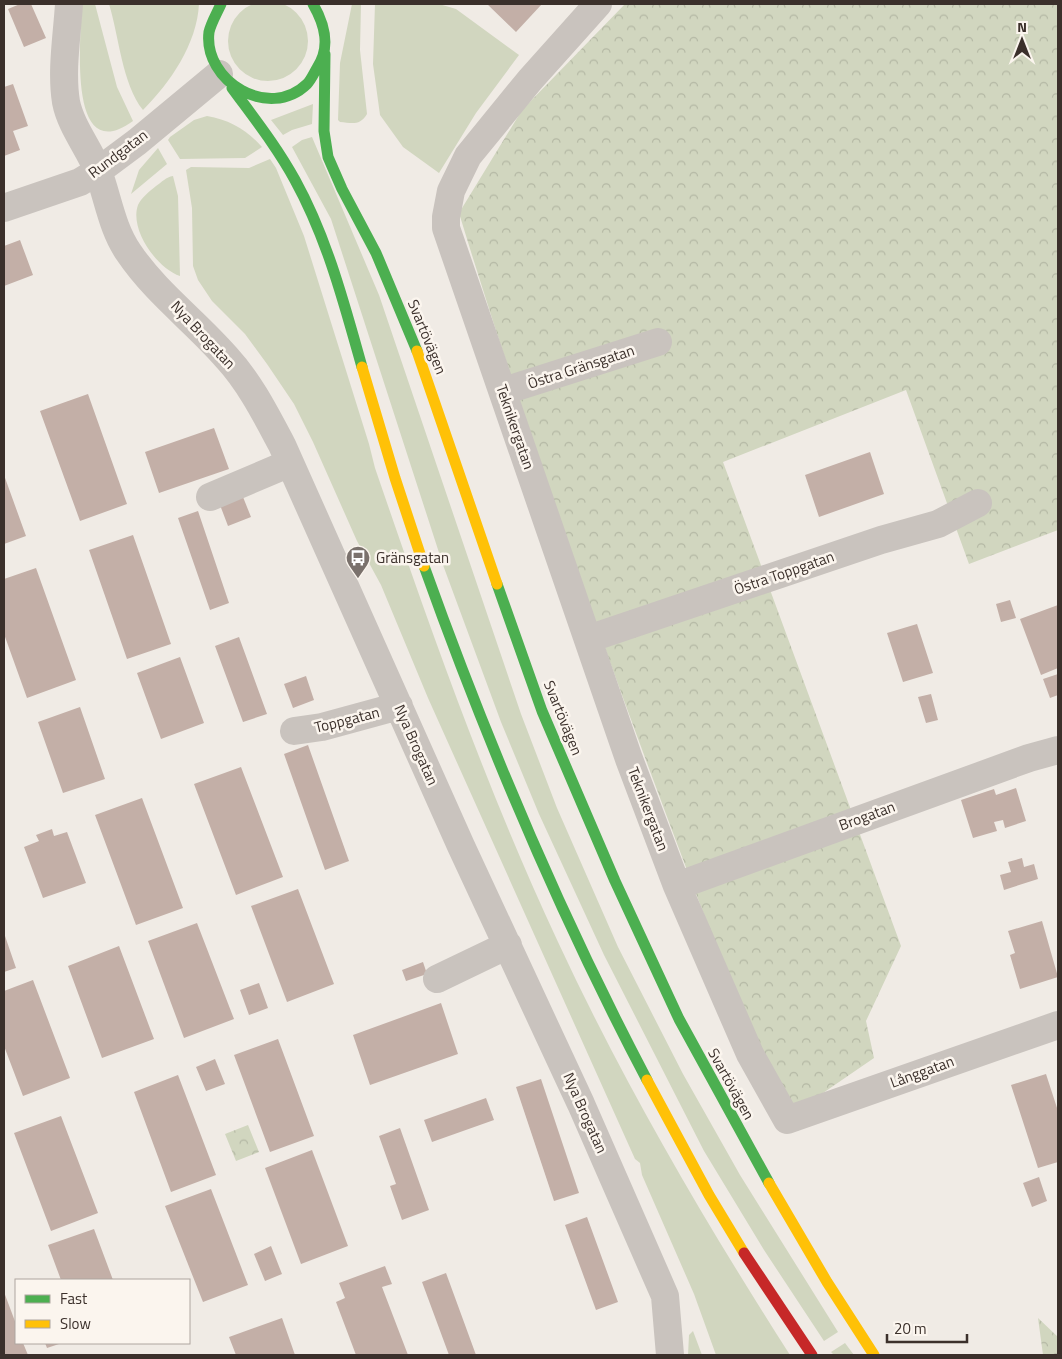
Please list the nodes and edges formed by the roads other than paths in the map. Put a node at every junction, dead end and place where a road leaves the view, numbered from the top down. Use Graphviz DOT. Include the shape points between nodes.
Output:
graph roads {
  1 [pos="69,4"];
  2 [pos="221,4"];
  3 [pos="313,4"];
  4 [pos="598,4"];
  5 [pos="214,10"];
  6 [pos="324,54"];
  7 [pos="225,81"];
  8 [pos="98,171"];
  9 [pos="4,208"];
  10 [pos="658,342"];
  11 [pos="504,391"];
  12 [pos="290,463"];
  13 [pos="210,497"];
  14 [pos="978,504"];
  15 [pos="588,639"];
  16 [pos="399,706"];
  17 [pos="294,731"];
  18 [pos="1058,750"];
  19 [pos="677,886"];
  20 [pos="508,946"];
  21 [pos="436,979"];
  22 [pos="1058,1025"];
  23 [pos="787,1120"];
  24 [pos="670,1355"];
  25 [pos="812,1355"];
  26 [pos="874,1355"];
  1 -- 8 [label="street, Nya Brogatan" via="66,102"];
  2 -- 5 [label="main road"];
  3 -- 6 [label="main road, Svartövägen" via="324,26"];
  4 -- 11 [label="street, Teknikergatan" via="491,125 461,166 451,192 446,217 449,239"];
  5 -- 7 [label="main road" via="209,48"];
  6 -- 7 [label="main road" via="311,80 289,95 256,98"];
  6 -- 26 [label="main road, Svartövägen" via="324,131 328,157 376,253 426,372 542,711 679,1019 753,1156"];
  7 -- 8 [label="street, Rundgatan"];
  7 -- 25 [label="main road" via="282,155 304,196 349,319 398,491 439,608 546,874 598,986 710,1197"];
  8 -- 9 [label="street, Rundgatan" via="80,182"];
  8 -- 12 [label="street, Nya Brogatan" via="110,211 128,252 154,284 228,359 256,398"];
  10 -- 11 [label="street, Östra Gränsgatan"];
  11 -- 15 [label="street, Teknikergatan"];
  12 -- 13 [label="street"];
  12 -- 16 [label="street, Nya Brogatan"];
  14 -- 15 [label="street, Östra Toppgatan" via="938,524 881,540"];
  15 -- 19 [label="street, Teknikergatan"];
  16 -- 17 [label="street, Toppgatan" via="322,727"];
  16 -- 20 [label="street, Nya Brogatan"];
  18 -- 19 [label="street, Brogatan"];
  19 -- 23 [label="street, Teknikergatan" via="750,1054"];
  20 -- 21 [label="street"];
  20 -- 24 [label="street, Nya Brogatan" via="582,1104 665,1296"];
  22 -- 23 [label="street, Långgatan"];
}
